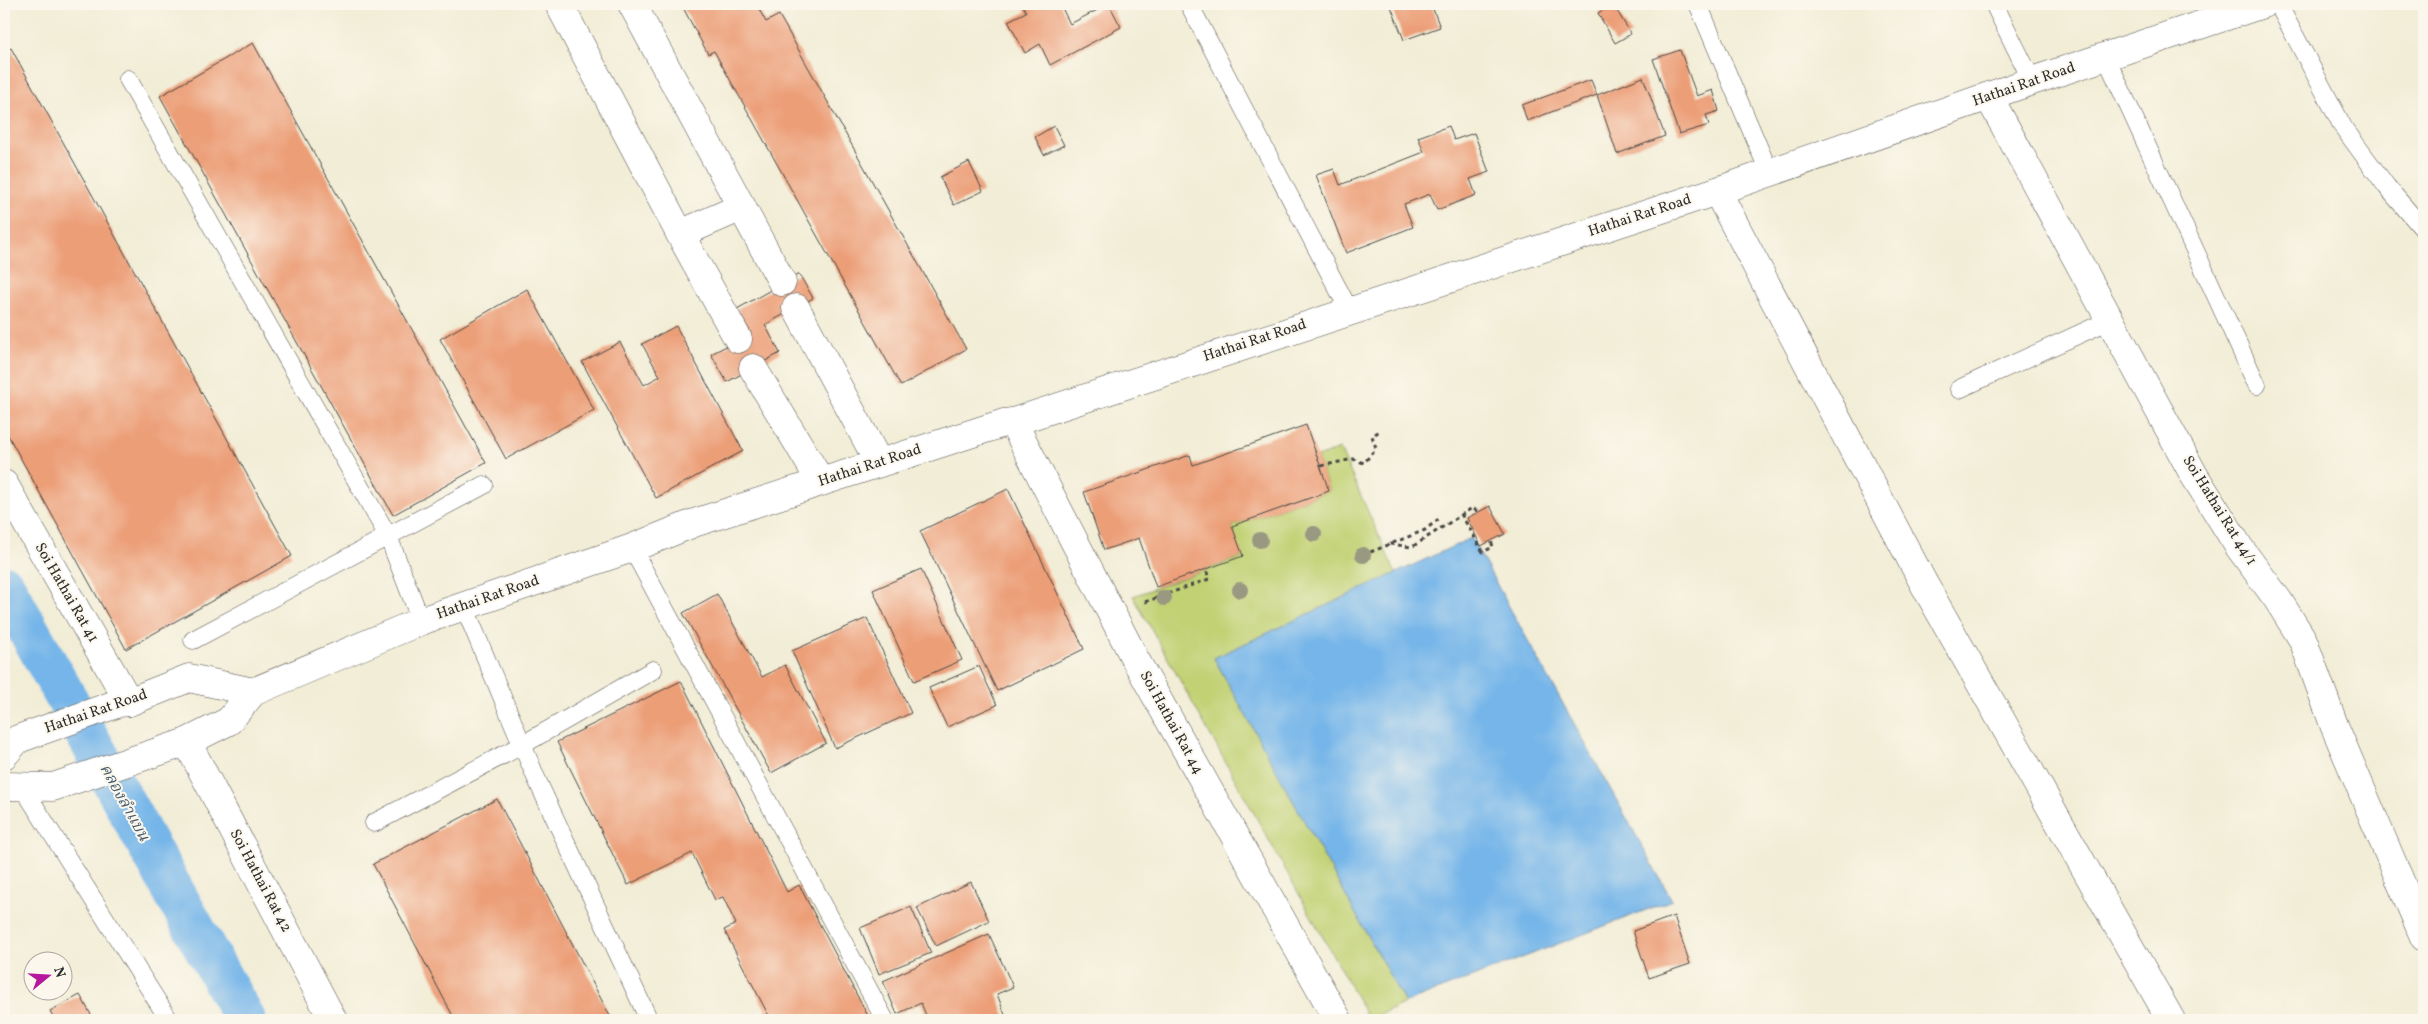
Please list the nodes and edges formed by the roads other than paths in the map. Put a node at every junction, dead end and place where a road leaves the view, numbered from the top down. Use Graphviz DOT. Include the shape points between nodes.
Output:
graph roads {
  1 [pos="559,4"];
  2 [pos="632,4"];
  3 [pos="1189,4"];
  4 [pos="1698,4"];
  5 [pos="1994,4"];
  6 [pos="2263,4"];
  7 [pos="2278,4"];
  8 [pos="2106,57"];
  9 [pos="128,79"];
  10 [pos="2032,81"];
  11 [pos="1989,97"];
  12 [pos="1769,172"];
  13 [pos="1717,191"];
  14 [pos="742,207"];
  15 [pos="2424,230"];
  16 [pos="680,234"];
  17 [pos="782,282"];
  18 [pos="796,308"];
  19 [pos="1349,310"];
  20 [pos="2110,320"];
  21 [pos="738,339"];
  22 [pos="753,368"];
  23 [pos="2257,385"];
  24 [pos="1959,389"];
  25 [pos="1013,422"];
  26 [pos="879,463"];
  27 [pos="821,482"];
  28 [pos="4,484"];
  29 [pos="484,485"];
  30 [pos="388,536"];
  31 [pos="632,548"];
  32 [pos="464,606"];
  33 [pos="422,621"];
  34 [pos="193,640"];
  35 [pos="653,670"];
  36 [pos="253,692"];
  37 [pos="124,702"];
  38 [pos="522,745"];
  39 [pos="176,746"];
  40 [pos="11,747"];
  41 [pos="13,786"];
  42 [pos="374,823"];
  43 [pos="2424,936"];
  44 [pos="169,1020"];
  45 [pos="333,1020"];
  46 [pos="649,1020"];
  47 [pos="885,1020"];
  48 [pos="1338,1020"];
  49 [pos="2171,1020"];
  1 -- 16 [label="street"];
  2 -- 14 [label="street"];
  3 -- 19 [label="lane"];
  4 -- 12 [label="lane"];
  5 -- 10 [label="lane"];
  6 -- 8 [label="street, Hathai Rat Road"];
  7 -- 15 [label="lane" via="2343,127 2386,187"];
  8 -- 10 [label="street, Hathai Rat Road"];
  8 -- 23 [label="lane"];
  9 -- 30 [label="lane"];
  10 -- 11 [label="street, Hathai Rat Road"];
  11 -- 12 [label="street, Hathai Rat Road"];
  11 -- 20 [label="street, Soi Hathai Rat 44/1"];
  12 -- 13 [label="street, Hathai Rat Road"];
  13 -- 19 [label="street, Hathai Rat Road"];
  13 -- 49 [label="street" via="1924,584"];
  14 -- 16 [label="street"];
  14 -- 17 [label="street"];
  16 -- 21 [label="street"];
  18 -- 26 [label="street"];
  19 -- 25 [label="street, Hathai Rat Road"];
  20 -- 24 [label="lane"];
  20 -- 43 [label="street, Soi Hathai Rat 44/1" via="2194,476 2303,640 2334,725"];
  22 -- 27 [label="street"];
  25 -- 26 [label="street, Hathai Rat Road"];
  25 -- 48 [label="street, Soi Hathai Rat 44" via="1138,666"];
  26 -- 27 [label="street, Hathai Rat Road"];
  27 -- 31 [label="street, Hathai Rat Road" via="694,523"];
  28 -- 37 [label="street, Soi Hathai Rat 41"];
  29 -- 30 [label="lane"];
  30 -- 33 [label="lane"];
  30 -- 34 [label="lane"];
  31 -- 32 [label="street, Hathai Rat Road"];
  31 -- 47 [label="lane"];
  32 -- 33 [label="street, Hathai Rat Road"];
  32 -- 38 [label="lane"];
  33 -- 36 [label="street, Hathai Rat Road"];
  35 -- 38 [label="lane"];
  36 -- 37 [label="street, Hathai Rat Road" via="189,678"];
  36 -- 39 [label="street, Hathai Rat Road" via="229,720"];
  37 -- 40 [label="street, Hathai Rat Road"];
  38 -- 42 [label="lane"];
  38 -- 46 [label="lane"];
  39 -- 41 [label="street, Hathai Rat Road" via="54,787"];
  39 -- 45 [label="street, Soi Hathai Rat 42"];
  41 -- 44 [label="lane"];
}
